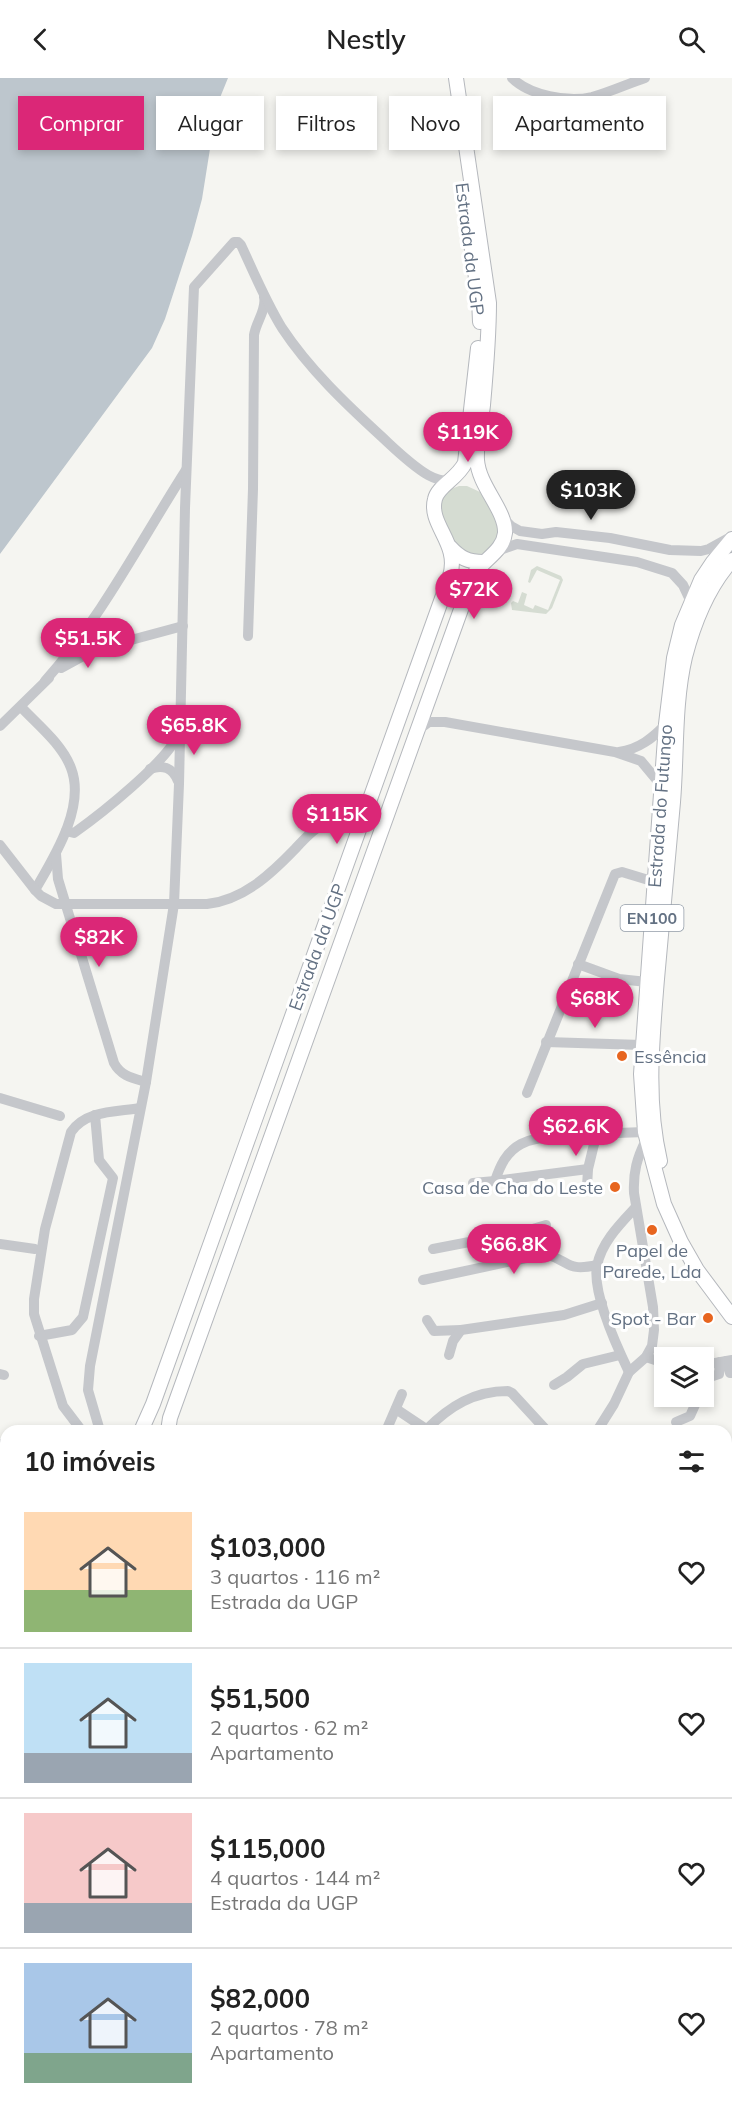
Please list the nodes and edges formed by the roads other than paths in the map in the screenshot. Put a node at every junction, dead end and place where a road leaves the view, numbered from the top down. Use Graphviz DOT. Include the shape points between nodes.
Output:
graph roads {
  1 [pos="446,78"];
  2 [pos="456,78"];
  3 [pos="512,78"];
  4 [pos="645,78"];
  5 [pos="264,293"];
  6 [pos="281,327"];
  7 [pos="255,329"];
  8 [pos="187,469"];
  9 [pos="426,474"];
  10 [pos="450,481"];
  11 [pos="483,484"];
  12 [pos="435,499"];
  13 [pos="502,516"];
  14 [pos="732,538"];
  15 [pos="450,547"];
  16 [pos="670,550"];
  17 [pos="497,551"];
  18 [pos="732,560"];
  19 [pos="483,562"];
  20 [pos="664,569"];
  21 [pos="691,602"];
  22 [pos="183,626"];
  23 [pos="249,636"];
  24 [pos="45,681"];
  25 [pos="429,699"];
  26 [pos="21,707"];
  27 [pos="445,722"];
  28 [pos="666,724"];
  29 [pos="0,726"];
  30 [pos="181,728"];
  31 [pos="418,729"];
  32 [pos="615,752"];
  33 [pos="149,770"];
  34 [pos="179,784"];
  35 [pos="661,785"];
  36 [pos="362,820"];
  37 [pos="66,831"];
  38 [pos="0,845"];
  39 [pos="56,854"];
  40 [pos="655,882"];
  41 [pos="36,890"];
  42 [pos="65,904"];
  43 [pos="174,904"];
  44 [pos="578,964"];
  45 [pos="647,982"];
  46 [pos="546,1042"];
  47 [pos="642,1045"];
  48 [pos="146,1082"];
  49 [pos="527,1094"];
  50 [pos="0,1098"];
  51 [pos="140,1108"];
  52 [pos="95,1115"];
  53 [pos="60,1116"];
  54 [pos="597,1132"];
  55 [pos="646,1136"];
  56 [pos="588,1169"];
  57 [pos="495,1181"];
  58 [pos="473,1183"];
  59 [pos="587,1187"];
  60 [pos="635,1208"];
  61 [pos="546,1225"];
  62 [pos="526,1231"];
  63 [pos="0,1244"];
  64 [pos="433,1249"];
  65 [pos="34,1250"];
  66 [pos="532,1256"];
  67 [pos="597,1265"];
  68 [pos="423,1280"];
  69 [pos="602,1303"];
  70 [pos="732,1304"];
  71 [pos="732,1317"];
  72 [pos="427,1320"];
  73 [pos="461,1330"];
  74 [pos="39,1336"];
  75 [pos="449,1355"];
  76 [pos="620,1355"];
  77 [pos="646,1357"];
  78 [pos="654,1360"];
  79 [pos="726,1361"];
  80 [pos="629,1372"];
  81 [pos="732,1373"];
  82 [pos="714,1377"];
  83 [pos="554,1385"];
  84 [pos="402,1394"];
  85 [pos="694,1407"];
  86 [pos="396,1408"];
  87 [pos="676,1422"];
  88 [pos="77,1425"];
  89 [pos="98,1425"];
  90 [pos="144,1425"];
  91 [pos="169,1425"];
  92 [pos="389,1425"];
  93 [pos="421,1425"];
  94 [pos="432,1425"];
  95 [pos="542,1425"];
  96 [pos="601,1425"];
  1 -- 10 [label="main road, Estrada da UGP" via="480,313 466,456 462,470"];
  2 -- 11 [label="main road, Estrada da UGP" via="489,303 477,456"];
  3 -- 4 [label="street" via="538,94 572,99 590,98"];
  5 -- 6 [label="street"];
  5 -- 7 [label="street" via="265,303"];
  5 -- 8 [label="street" via="238,242 230,245 194,287"];
  6 -- 7 [label="street" via="273,321"];
  6 -- 9 [label="street" via="345,402"];
  7 -- 23 [label="street"];
  8 -- 22 [label="street"];
  8 -- 24 [label="street" via="97,616"];
  9 -- 10 [label="street"];
  9 -- 12 [label="street"];
  10 -- 11 [label="main road" via="465,478"];
  10 -- 12 [label="main road, Estrada da UGP"];
  11 -- 13 [label="main road"];
  12 -- 15 [label="main road, Estrada da UGP" via="436,518"];
  13 -- 16 [label="street" via="520,531 610,538"];
  13 -- 17 [label="main road" via="505,534"];
  14 -- 16 [label="street" via="709,549"];
  14 -- 21 [label="main road, Estrada do Futungo / EN100" via="712,562"];
  15 -- 19 [label="main road" via="463,559"];
  15 -- 36 [label="main road, Estrada da UGP" via="452,567 447,584"];
  16 -- 20 [label="street" via="675,562"];
  17 -- 19 [label="main road"];
  17 -- 20 [label="street" via="517,544 536,545"];
  18 -- 70 [label="main road, Estrada do Futungo / EN100" via="713,585 685,659 655,1004 651,1106 659,1157 673,1201 693,1246"];
  19 -- 25 [label="main road" via="473,576"];
  20 -- 21 [label="street" via="680,580"];
  21 -- 28 [label="main road, Estrada do Futungo / EN100" via="674,658"];
  22 -- 24 [label="street" via="94,650"];
  22 -- 30 [label="street"];
  24 -- 26 [label="street"];
  25 -- 27 [label="street" via="432,714"];
  25 -- 31 [label="main road"];
  26 -- 29 [label="street"];
  26 -- 37 [label="street" via="60,748 71,767 75,794"];
  27 -- 31 [label="street" via="429,722"];
  27 -- 32 [label="street"];
  28 -- 32 [label="street" via="639,747"];
  28 -- 35 [label="main road, Estrada do Futungo / EN100"];
  30 -- 33 [label="street" via="178,738"];
  30 -- 34 [label="street"];
  31 -- 91 [label="main road"];
  32 -- 35 [label="street" via="641,761"];
  33 -- 34 [label="street" via="158,766 168,768 176,774"];
  33 -- 37 [label="street" via="105,812 74,833"];
  34 -- 43 [label="street"];
  35 -- 40 [label="main road, Estrada do Futungo / EN100"];
  36 -- 43 [label="street" via="336,819 321,825 268,875 238,896 222,902"];
  36 -- 90 [label="main road, Estrada da UGP"];
  37 -- 39 [label="street"];
  38 -- 41 [label="street"];
  39 -- 41 [label="street"];
  39 -- 42 [label="street"];
  40 -- 44 [label="street" via="622,872 615,874"];
  40 -- 45 [label="main road, Estrada do Futungo / EN100"];
  41 -- 42 [label="street" via="56,904"];
  42 -- 43 [label="street"];
  42 -- 48 [label="street" via="114,1063 125,1076"];
  43 -- 48 [label="street"];
  44 -- 45 [label="street" via="619,979"];
  44 -- 46 [label="street"];
  45 -- 47 [label="main road, Estrada do Futungo / EN100"];
  46 -- 47 [label="street"];
  46 -- 49 [label="street"];
  47 -- 55 [label="main road, Estrada do Futungo / EN100"];
  48 -- 51 [label="street"];
  50 -- 53 [label="street"];
  51 -- 52 [label="street"];
  51 -- 89 [label="street" via="88,1378 90,1403"];
  52 -- 74 [label="street" via="83,1119 71,1132 45,1229 33,1306"];
  52 -- 74 [label="street" via="99,1160 113,1178 83,1317 72,1330"];
  54 -- 55 [label="street"];
  54 -- 56 [label="street"];
  54 -- 57 [label="street" via="532,1139 519,1145 506,1157"];
  55 -- 60 [label="street" via="633,1177"];
  55 -- 71 [label="main road, Estrada do Futungo / EN100" via="659,1191 681,1242 705,1283"];
  56 -- 57 [label="street"];
  56 -- 59 [label="street"];
  57 -- 58 [label="street"];
  60 -- 67 [label="street" via="613,1233"];
  60 -- 77 [label="street" via="653,1307 652,1346"];
  61 -- 62 [label="street"];
  62 -- 64 [label="street"];
  62 -- 66 [label="street"];
  63 -- 65 [label="street"];
  66 -- 67 [label="street" via="545,1254 580,1269"];
  66 -- 68 [label="street"];
  67 -- 69 [label="street"];
  69 -- 73 [label="street" via="564,1315"];
  69 -- 76 [label="street"];
  72 -- 73 [label="street" via="434,1331"];
  73 -- 75 [label="street"];
  74 -- 88 [label="street" via="63,1406"];
  76 -- 80 [label="street"];
  76 -- 83 [label="street" via="583,1364"];
  77 -- 78 [label="street"];
  77 -- 80 [label="street"];
  79 -- 81 [label="street"];
  79 -- 82 [label="street"];
  80 -- 96 [label="street"];
  84 -- 86 [label="street"];
  85 -- 87 [label="street" via="690,1416"];
  86 -- 92 [label="street"];
  86 -- 93 [label="street"];
  94 -- 95 [label="street" via="445,1411 470,1397 508,1391"];
}
